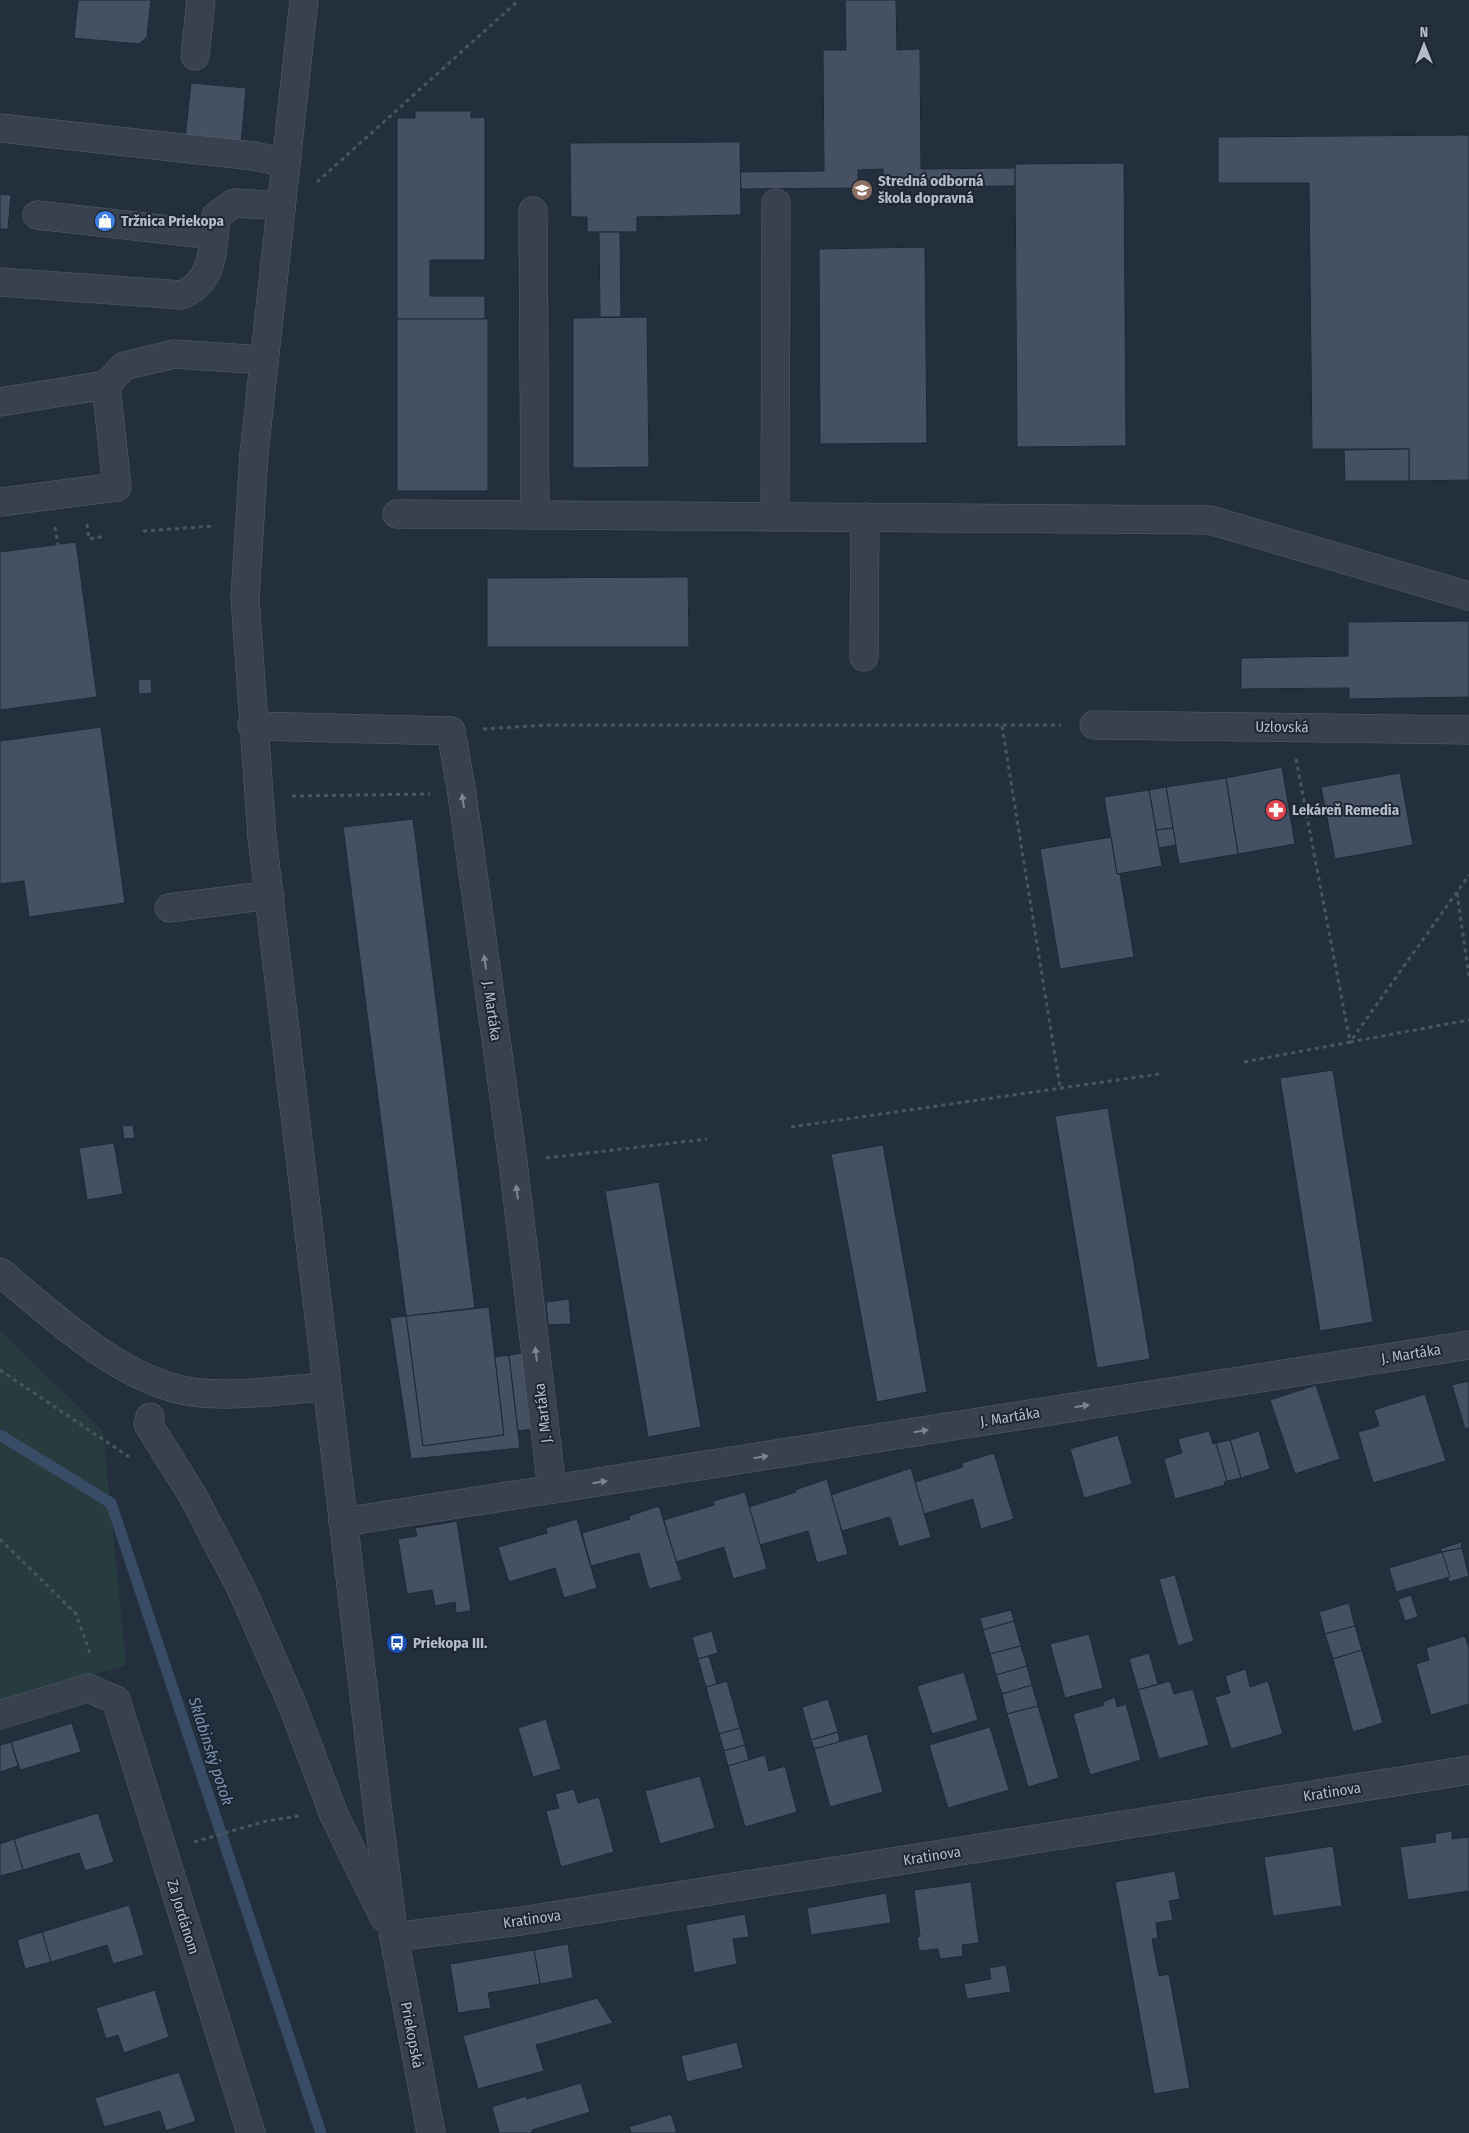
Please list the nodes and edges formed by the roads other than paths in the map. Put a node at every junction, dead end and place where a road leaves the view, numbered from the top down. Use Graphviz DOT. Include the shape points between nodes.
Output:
graph roads {
  1 [pos="200,0"];
  2 [pos="304,0"];
  3 [pos="195,56"];
  4 [pos="0,128"];
  5 [pos="286,163"];
  6 [pos="776,203"];
  7 [pos="281,206"];
  8 [pos="533,211"];
  9 [pos="37,215"];
  10 [pos="214,235"];
  11 [pos="0,282"];
  12 [pos="264,360"];
  13 [pos="106,385"];
  14 [pos="0,402"];
  15 [pos="0,502"];
  16 [pos="397,514"];
  17 [pos="535,515"];
  18 [pos="775,517"];
  19 [pos="865,517"];
  20 [pos="1469,596"];
  21 [pos="864,657"];
  22 [pos="1094,724"];
  23 [pos="252,726"];
  24 [pos="1469,730"];
  25 [pos="270,895"];
  26 [pos="169,908"];
  27 [pos="0,1272"];
  28 [pos="1469,1345"];
  29 [pos="327,1387"];
  30 [pos="150,1417"];
  31 [pos="552,1489"];
  32 [pos="343,1522"];
  33 [pos="0,1714"];
  34 [pos="1469,1770"];
  35 [pos="394,1937"];
  36 [pos="251,2133"];
  37 [pos="431,2133"];
  1 -- 3 [label="street"];
  2 -- 5 [label="street"];
  4 -- 5 [label="street" via="254,156"];
  5 -- 7 [label="street"];
  6 -- 18 [label="street"];
  7 -- 10 [label="street" via="234,203 216,216"];
  7 -- 12 [label="street"];
  8 -- 17 [label="street"];
  9 -- 10 [label="street"];
  10 -- 11 [label="street" via="206,275 195,290 182,295"];
  12 -- 13 [label="street" via="174,354 124,366"];
  12 -- 23 [label="street" via="244,598"];
  13 -- 14 [label="street"];
  13 -- 15 [label="street" via="117,487"];
  16 -- 17 [label="street"];
  17 -- 18 [label="street"];
  18 -- 19 [label="street"];
  19 -- 20 [label="street" via="1210,520"];
  19 -- 21 [label="street"];
  22 -- 24 [label="street, Uzlovská"];
  23 -- 25 [label="street"];
  31 -- 23 [label="street, J. Martáka, one-way" via="513,1162 451,730"];
  25 -- 26 [label="street"];
  25 -- 29 [label="street"];
  27 -- 29 [label="street" via="70,1329 118,1362 160,1383 188,1391 224,1394"];
  31 -- 28 [label="street, J. Martáka, one-way"];
  29 -- 32 [label="street"];
  30 -- 35 [label="street" via="148,1424 193,1496 242,1590 292,1704 334,1815"];
  31 -- 32 [label="street, J. Martáka"];
  32 -- 35 [label="street"];
  33 -- 36 [label="street, Za Jordánom" via="88,1688 116,1700"];
  34 -- 35 [label="street, Kratinova" via="520,1921"];
  35 -- 37 [label="street, Priekopská"];
}
